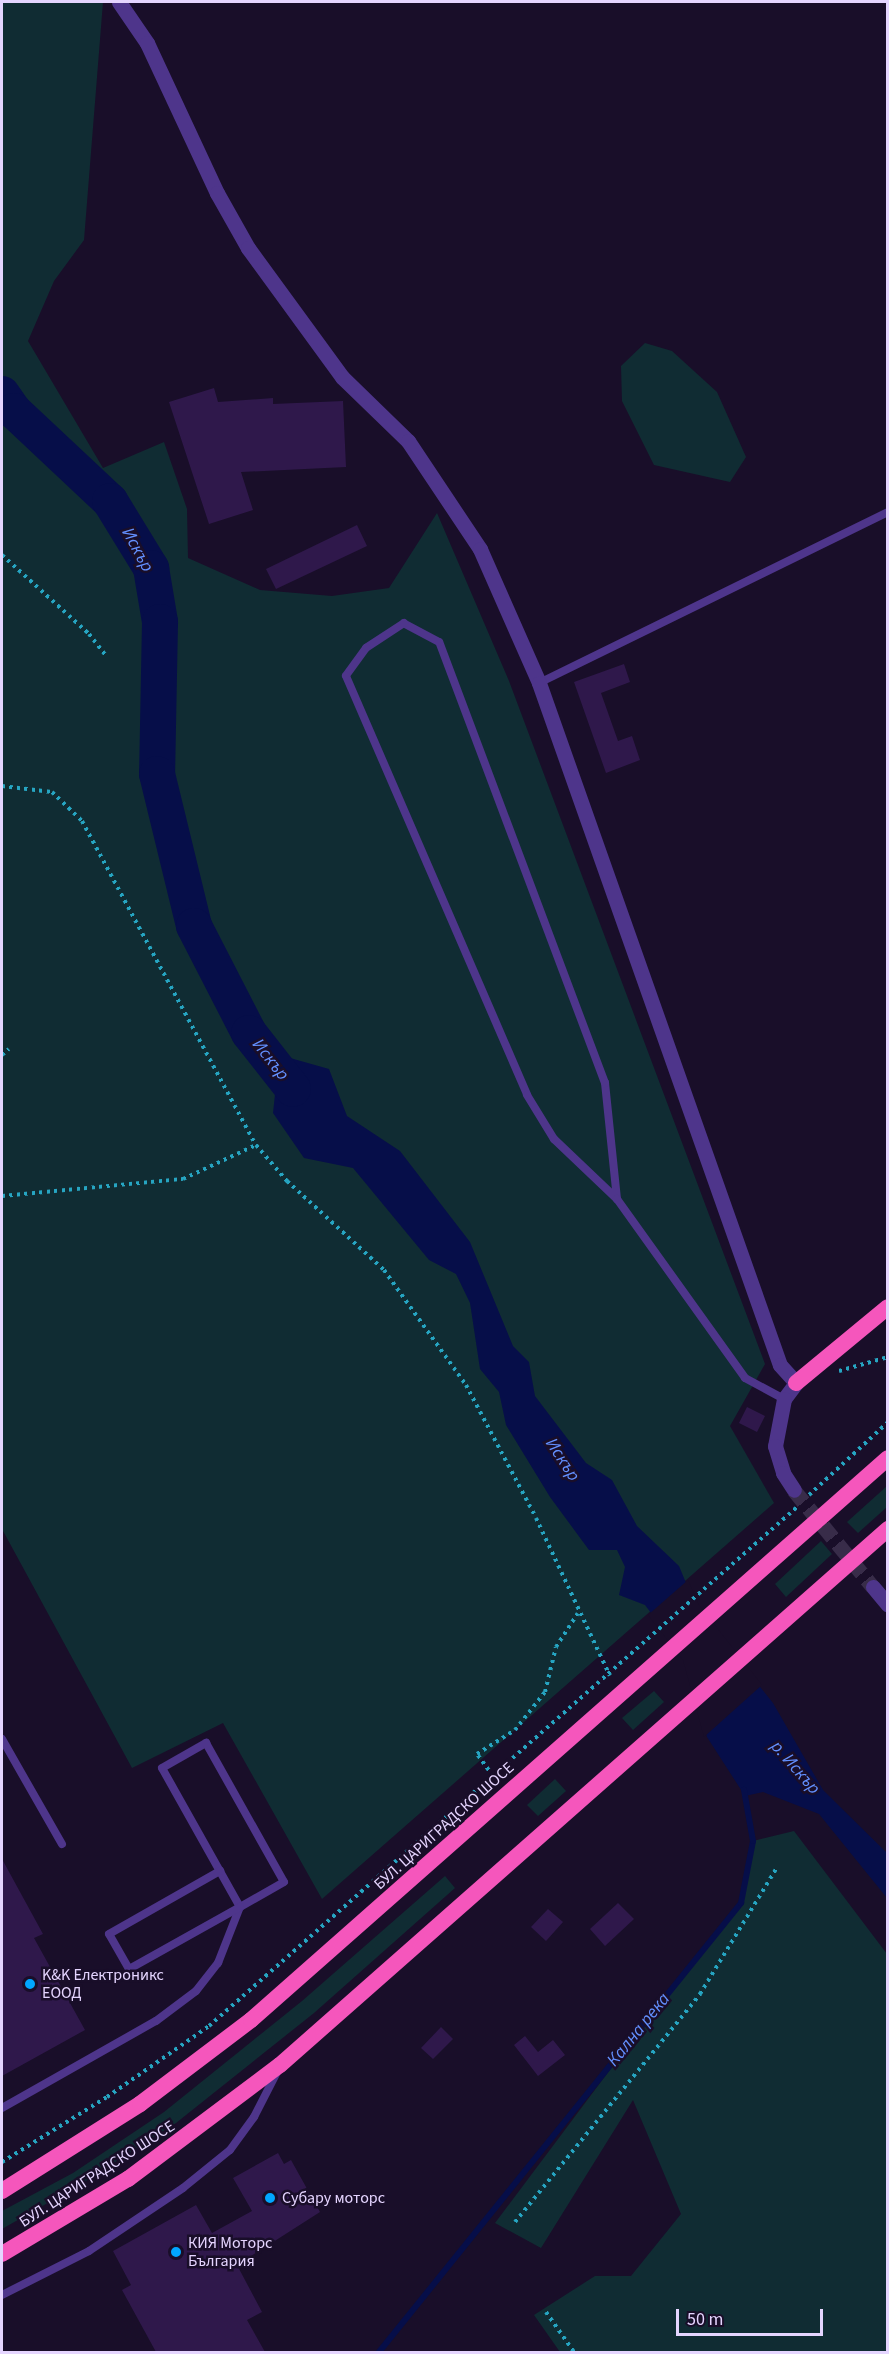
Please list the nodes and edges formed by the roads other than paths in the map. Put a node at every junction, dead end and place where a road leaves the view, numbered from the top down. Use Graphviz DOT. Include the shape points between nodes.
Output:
graph roads {
  1 [pos="119,2"];
  2 [pos="888,512"];
  3 [pos="539,682"];
  4 [pos="616,1199"];
  5 [pos="888,1307"];
  6 [pos="796,1383"];
  7 [pos="784,1399"];
  8 [pos="888,1458"];
  9 [pos="794,1490"];
  10 [pos="888,1529"];
  11 [pos="888,1546"];
  12 [pos="861,1552"];
  13 [pos="873,1587"];
  14 [pos="888,1605"];
  15 [pos="2,1739"];
  16 [pos="62,1844"];
  17 [pos="220,1871"];
  18 [pos="240,1907"];
  19 [pos="280,2065"];
  20 [pos="2,2108"];
  21 [pos="2,2191"];
  22 [pos="2,2254"];
  23 [pos="2,2295"];
  1 -- 3 [label="street" via="147,43 217,193 248,248 316,345 342,377 408,441 462,518 480,549"];
  2 -- 3 [label="lane"];
  3 -- 6 [label="street" via="780,1365"];
  4 -- 4 [label="lane" via="554,1138 527,1095 346,676 366,648 404,623 439,642 605,1083"];
  4 -- 7 [label="lane" via="745,1378"];
  5 -- 6 [label="highway"];
  6 -- 7 [label="street"];
  7 -- 9 [label="street" via="775,1446 783,1473"];
  8 -- 21 [label="highway, БУЛ. ЦАРИГРАДСКО ШОСЕ" via="212,2052 99,2133"];
  10 -- 12 [label="highway, БУЛ. ЦАРИГРАДСКО ШОСЕ"];
  11 -- 12 [label="highway"];
  12 -- 19 [label="highway, БУЛ. ЦАРИГРАДСКО ШОСЕ"];
  13 -- 14 [label="street"];
  15 -- 16 [label="lane"];
  17 -- 18 [label="lane"];
  17 -- 18 [label="lane" via="109,1934 129,1969"];
  17 -- 18 [label="lane" via="162,1768 207,1743 284,1881"];
  18 -- 20 [label="lane" via="218,1963 196,1991 156,2021"];
  19 -- 22 [label="highway, БУЛ. ЦАРИГРАДСКО ШОСЕ" via="128,2180"];
  19 -- 23 [label="lane" via="254,2117 230,2150 183,2188 89,2252"];
}
